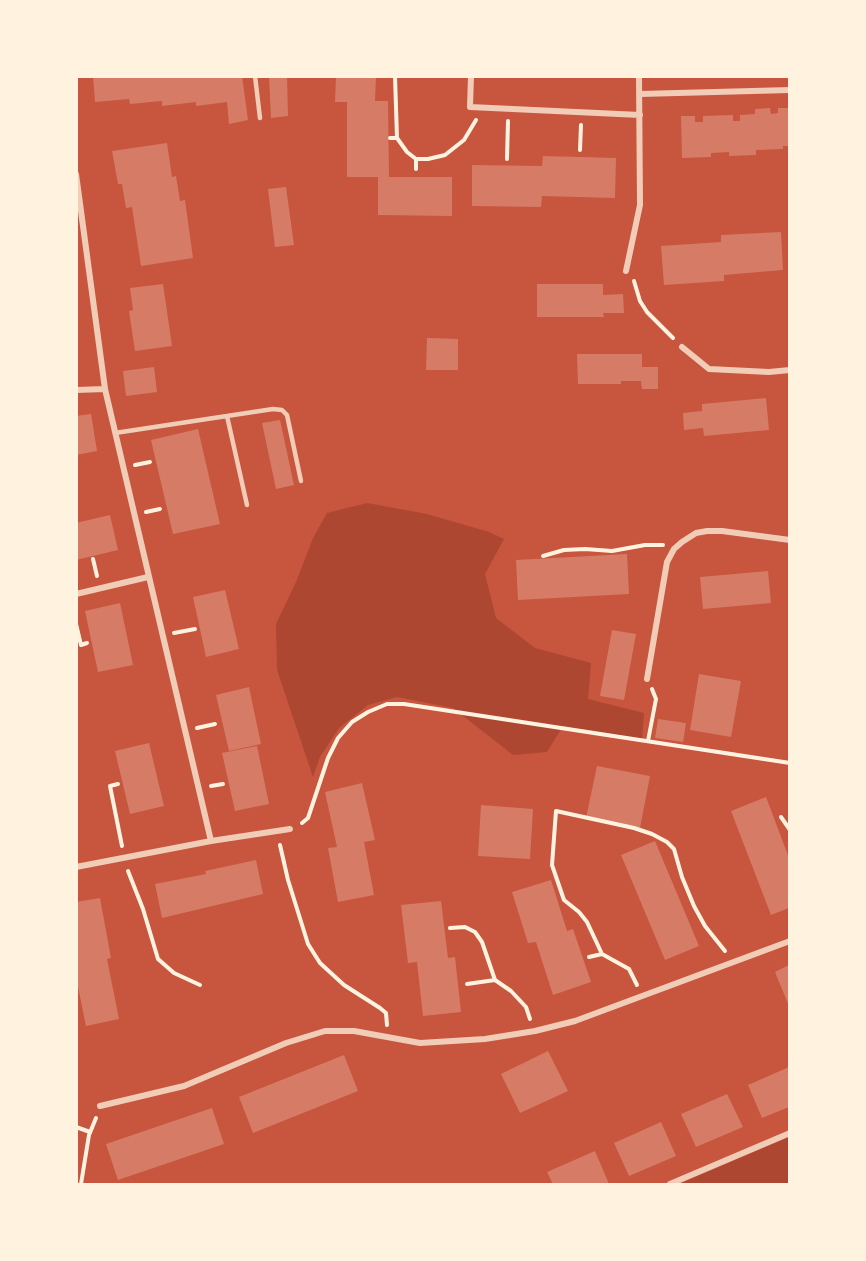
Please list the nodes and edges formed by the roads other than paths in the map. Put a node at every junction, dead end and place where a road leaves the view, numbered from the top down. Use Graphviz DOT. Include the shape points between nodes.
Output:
graph roads {
  1 [pos="255,76"];
  2 [pos="471,76"];
  3 [pos="639,76"];
  4 [pos="789,90"];
  5 [pos="640,94"];
  6 [pos="640,115"];
  7 [pos="260,118"];
  8 [pos="76,174"];
  9 [pos="626,271"];
  10 [pos="682,347"];
  11 [pos="789,370"];
  12 [pos="105,389"];
  13 [pos="76,390"];
  14 [pos="227,416"];
  15 [pos="115,433"];
  16 [pos="301,481"];
  17 [pos="247,505"];
  18 [pos="789,540"];
  19 [pos="148,577"];
  20 [pos="76,594"];
  21 [pos="647,679"];
  22 [pos="290,829"];
  23 [pos="211,841"];
  24 [pos="76,867"];
  25 [pos="789,941"];
  26 [pos="100,1106"];
  27 [pos="789,1133"];
  28 [pos="669,1185"];
  1 -- 7 [label="lane"];
  2 -- 6 [label="street" via="470,107"];
  3 -- 5 [label="street"];
  4 -- 5 [label="street"];
  5 -- 6 [label="street"];
  6 -- 9 [label="street" via="640,205"];
  8 -- 12 [label="street"];
  10 -- 11 [label="street" via="709,369"];
  12 -- 13 [label="street"];
  12 -- 15 [label="street"];
  14 -- 15 [label="lane"];
  14 -- 16 [label="lane" via="282,410 287,416"];
  14 -- 17 [label="lane"];
  15 -- 19 [label="street"];
  18 -- 21 [label="street" via="707,531 696,533 674,549 667,562"];
  19 -- 20 [label="street"];
  19 -- 23 [label="street"];
  22 -- 23 [label="street"];
  23 -- 24 [label="street"];
  25 -- 26 [label="street" via="575,1021 535,1031 450,1043 325,1031 184,1086"];
  27 -- 28 [label="street"];
}
